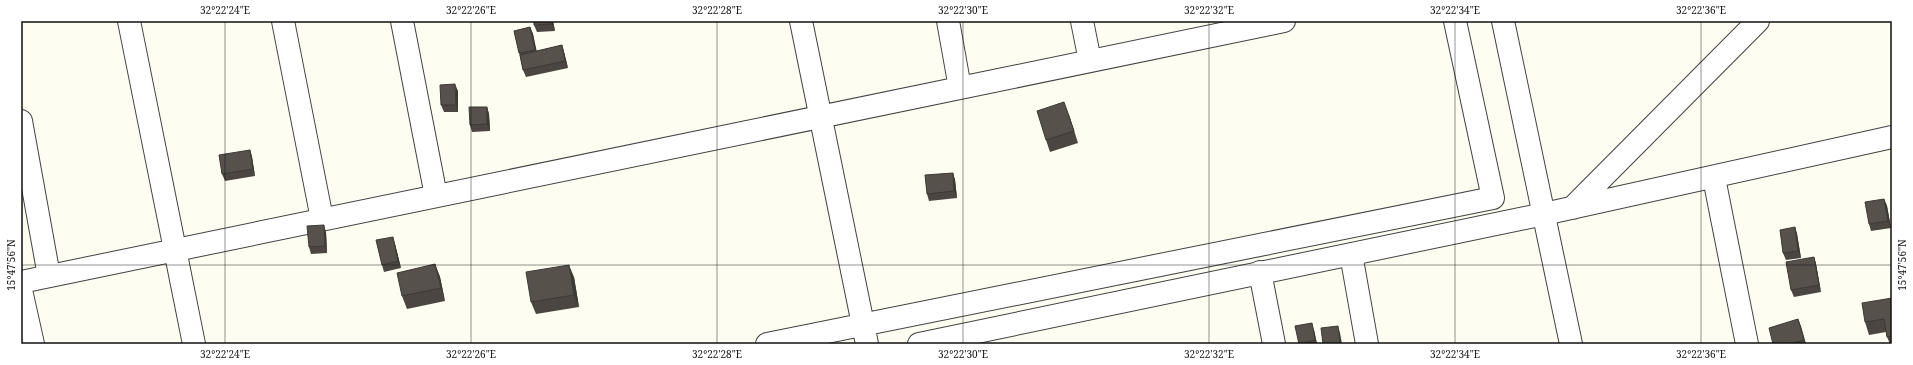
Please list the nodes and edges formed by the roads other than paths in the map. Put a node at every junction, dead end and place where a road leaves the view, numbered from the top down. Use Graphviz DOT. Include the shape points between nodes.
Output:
graph roads {
  1 [pos="129,21"];
  2 [pos="283,21"];
  3 [pos="402,21"];
  4 [pos="800,21"];
  5 [pos="948,21"];
  6 [pos="1082,21"];
  7 [pos="1284,21"];
  8 [pos="1455,21"];
  9 [pos="1504,21"];
  10 [pos="1758,21"];
  11 [pos="1090,61"];
  12 [pos="960,88"];
  13 [pos="820,117"];
  14 [pos="21,121"];
  15 [pos="1892,137"];
  16 [pos="1714,178"];
  17 [pos="436,196"];
  18 [pos="1572,208"];
  19 [pos="1544,214"];
  20 [pos="322,219"];
  21 [pos="176,250"];
  22 [pos="1350,254"];
  23 [pos="1260,272"];
  24 [pos="48,276"];
  25 [pos="21,282"];
  26 [pos="21,290"];
  27 [pos="865,334"];
  28 [pos="33,344"];
  29 [pos="194,344"];
  30 [pos="767,344"];
  31 [pos="920,344"];
  32 [pos="1274,344"];
  33 [pos="1367,344"];
  34 [pos="1571,344"];
  35 [pos="1747,344"];
  1 -- 21 [label="street"];
  2 -- 20 [label="street"];
  3 -- 17 [label="street"];
  4 -- 13 [label="street"];
  5 -- 12 [label="street"];
  6 -- 11 [label="street"];
  7 -- 11 [label="street"];
  8 -- 27 [label="street" via="1493,198"];
  9 -- 19 [label="street"];
  10 -- 18 [label="street"];
  11 -- 12 [label="street"];
  12 -- 13 [label="street"];
  13 -- 17 [label="street"];
  13 -- 27 [label="street"];
  14 -- 24 [label="street"];
  15 -- 16 [label="street"];
  16 -- 18 [label="street"];
  16 -- 35 [label="street"];
  17 -- 20 [label="street"];
  18 -- 19 [label="street"];
  19 -- 22 [label="street"];
  19 -- 34 [label="street"];
  20 -- 21 [label="street"];
  21 -- 24 [label="street"];
  21 -- 29 [label="street"];
  22 -- 23 [label="street"];
  22 -- 33 [label="street"];
  23 -- 31 [label="street"];
  23 -- 32 [label="street"];
  24 -- 25 [label="street"];
  26 -- 28 [label="street"];
  27 -- 30 [label="street"];
}
